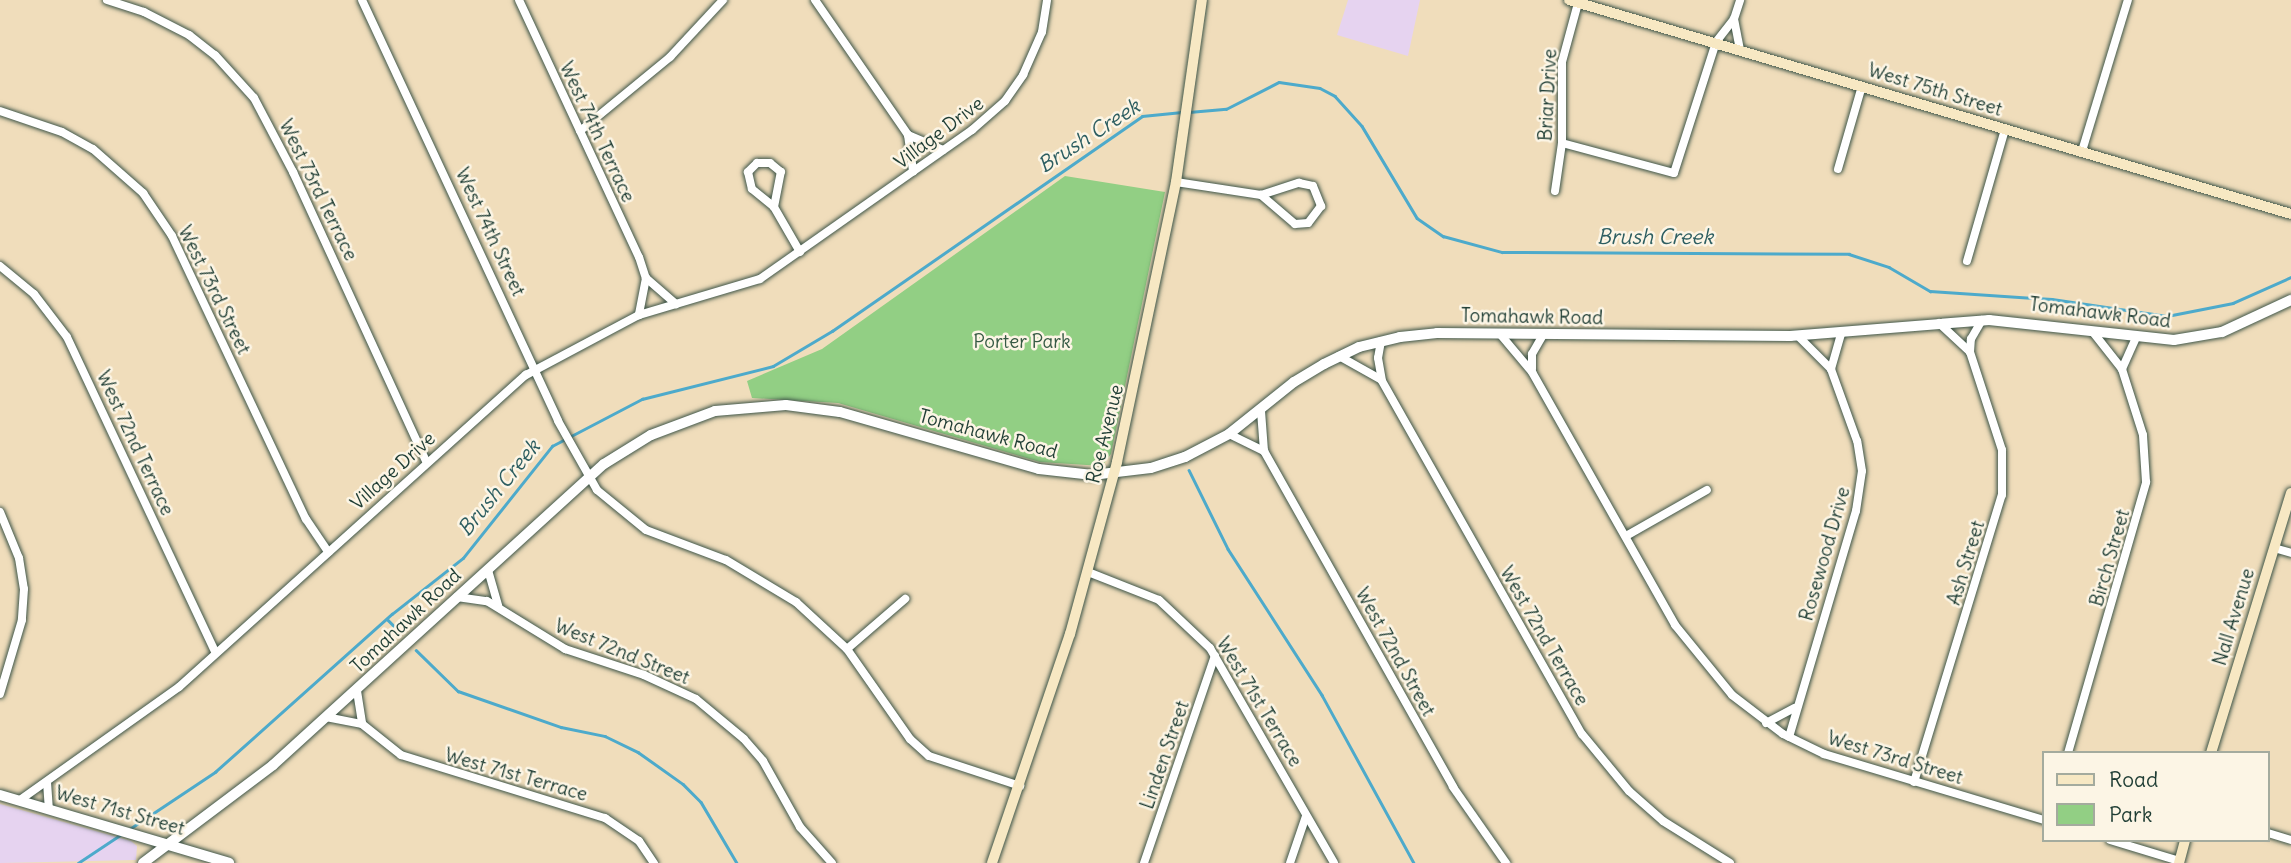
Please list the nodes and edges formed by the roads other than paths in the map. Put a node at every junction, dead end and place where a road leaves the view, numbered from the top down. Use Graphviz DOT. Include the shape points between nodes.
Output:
graph roads {
  1 [pos="107,0"];
  2 [pos="362,0"];
  3 [pos="520,0"];
  4 [pos="723,0"];
  5 [pos="815,0"];
  6 [pos="1047,0"];
  7 [pos="1202,0"];
  8 [pos="1740,0"];
  9 [pos="2128,0"];
  10 [pos="1574,1"];
  11 [pos="1596,4"];
  12 [pos="1734,19"];
  13 [pos="1716,42"];
  14 [pos="1740,49"];
  15 [pos="1861,86"];
  16 [pos="0,111"];
  17 [pos="2005,129"];
  18 [pos="580,131"];
  19 [pos="908,135"];
  20 [pos="1562,143"];
  21 [pos="943,150"];
  22 [pos="2082,151"];
  23 [pos="1838,169"];
  24 [pos="913,172"];
  25 [pos="1176,182"];
  26 [pos="1555,191"];
  27 [pos="1261,195"];
  28 [pos="774,207"];
  29 [pos="2291,214"];
  30 [pos="800,252"];
  31 [pos="1966,261"];
  32 [pos="0,266"];
  33 [pos="646,278"];
  34 [pos="676,304"];
  35 [pos="2288,304"];
  36 [pos="639,315"];
  37 [pos="1982,320"];
  38 [pos="1938,323"];
  39 [pos="2092,331"];
  40 [pos="1841,333"];
  41 [pos="1500,334"];
  42 [pos="1544,335"];
  43 [pos="1798,335"];
  44 [pos="2136,338"];
  45 [pos="1381,341"];
  46 [pos="1970,352"];
  47 [pos="1339,356"];
  48 [pos="535,368"];
  49 [pos="1831,369"];
  50 [pos="2122,369"];
  51 [pos="1532,372"];
  52 [pos="1382,381"];
  53 [pos="1261,411"];
  54 [pos="1230,434"];
  55 [pos="1264,451"];
  56 [pos="426,461"];
  57 [pos="1114,473"];
  58 [pos="589,478"];
  59 [pos="1707,491"];
  60 [pos="2291,492"];
  61 [pos="0,512"];
  62 [pos="1626,536"];
  63 [pos="2274,548"];
  64 [pos="328,552"];
  65 [pos="2291,553"];
  66 [pos="488,570"];
  67 [pos="1088,572"];
  68 [pos="457,597"];
  69 [pos="905,599"];
  70 [pos="498,606"];
  71 [pos="847,649"];
  72 [pos="215,652"];
  73 [pos="1215,656"];
  74 [pos="357,691"];
  75 [pos="0,694"];
  76 [pos="1796,706"];
  77 [pos="326,718"];
  78 [pos="1766,723"];
  79 [pos="362,724"];
  80 [pos="1789,737"];
  81 [pos="2069,751"];
  82 [pos="2212,751"];
  83 [pos="47,782"];
  84 [pos="1914,782"];
  85 [pos="1020,786"];
  86 [pos="0,795"];
  87 [pos="20,800"];
  88 [pos="49,809"];
  89 [pos="1306,816"];
  90 [pos="2042,819"];
  91 [pos="2270,834"];
  92 [pos="2291,840"];
  93 [pos="2116,842"];
  94 [pos="2184,842"];
  95 [pos="171,844"];
  96 [pos="2179,862"];
  97 [pos="143,863"];
  98 [pos="229,863"];
  99 [pos="654,863"];
  100 [pos="832,863"];
  101 [pos="992,863"];
  102 [pos="1144,863"];
  103 [pos="1290,863"];
  104 [pos="1334,863"];
  105 [pos="1506,863"];
  106 [pos="1730,863"];
  1 -- 56 [label="street, West 73rd Terrace" via="145,12 189,35 222,61 254,98 293,172"];
  2 -- 48 [label="street, West 74th Street"];
  3 -- 18 [label="street, West 74th Terrace"];
  4 -- 18 [label="street" via="670,57"];
  5 -- 19 [label="street"];
  6 -- 21 [label="street, Village Drive" via="1042,32 1015,87 983,122"];
  7 -- 25 [label="main road, Roe Avenue"];
  8 -- 12 [label="street"];
  9 -- 22 [label="street"];
  10 -- 11 [label="main road, West 75th Street"];
  10 -- 20 [label="street, Briar Drive" via="1562,62"];
  11 -- 13 [label="main road, West 75th Street"];
  12 -- 13 [label="street"];
  12 -- 14 [label="street"];
  13 -- 14 [label="main road, West 75th Street"];
  13 -- 20 [label="street" via="1674,173"];
  14 -- 15 [label="main road, West 75th Street"];
  15 -- 17 [label="main road, West 75th Street"];
  15 -- 23 [label="street"];
  16 -- 64 [label="street, West 73rd Street" via="62,131 93,149 132,182 161,218 306,519"];
  17 -- 22 [label="main road, West 75th Street"];
  17 -- 31 [label="street"];
  18 -- 33 [label="street, West 74th Terrace"];
  19 -- 21 [label="street"];
  19 -- 24 [label="street"];
  20 -- 26 [label="street, Briar Drive"];
  21 -- 24 [label="street, Village Drive"];
  22 -- 29 [label="main road, West 75th Street"];
  24 -- 30 [label="street, Village Drive"];
  25 -- 27 [label="street"];
  25 -- 57 [label="main road, Roe Avenue"];
  27 -- 27 [label="street" via="1299,183 1313,186 1321,206 1308,223 1295,224"];
  28 -- 28 [label="street" via="748,180 748,172 757,163 770,163 781,172"];
  28 -- 30 [label="street"];
  30 -- 34 [label="street, Village Drive" via="778,269 732,290"];
  32 -- 72 [label="street, West 72nd Terrace" via="34,294 67,337"];
  33 -- 34 [label="street, West 74th Terrace"];
  33 -- 36 [label="street"];
  34 -- 36 [label="street, Village Drive"];
  35 -- 44 [label="street, Tomahawk Road" via="2222,332 2179,339"];
  36 -- 48 [label="street, Village Drive"];
  37 -- 38 [label="street, Tomahawk Road"];
  37 -- 39 [label="street, Tomahawk Road"];
  37 -- 46 [label="street" via="1971,339"];
  38 -- 40 [label="street, Tomahawk Road"];
  38 -- 46 [label="street, Ash Street"];
  39 -- 44 [label="street, Tomahawk Road"];
  39 -- 50 [label="street, Birch Street"];
  40 -- 43 [label="street, Tomahawk Road"];
  40 -- 49 [label="street"];
  41 -- 42 [label="street, Tomahawk Road"];
  41 -- 45 [label="street, Tomahawk Road" via="1430,333"];
  41 -- 51 [label="street, West 73rd Street"];
  42 -- 43 [label="street, Tomahawk Road"];
  42 -- 51 [label="street" via="1532,354"];
  43 -- 49 [label="street, Rosewood Drive"];
  44 -- 50 [label="street"];
  45 -- 47 [label="street, Tomahawk Road"];
  45 -- 52 [label="street, West 72nd Terrace"];
  46 -- 84 [label="street, Ash Street" via="2002,450 2002,495"];
  47 -- 52 [label="street"];
  47 -- 53 [label="street, Tomahawk Road" via="1294,382"];
  48 -- 56 [label="street, Village Drive"];
  48 -- 58 [label="street, West 74th Street"];
  49 -- 76 [label="street, Rosewood Drive" via="1857,441 1861,484"];
  50 -- 81 [label="street, Birch Street" via="2146,451 2144,498"];
  51 -- 62 [label="street, West 73rd Street"];
  52 -- 106 [label="street, West 72nd Terrace" via="1582,734 1629,791 1663,821"];
  53 -- 54 [label="street, Tomahawk Road"];
  53 -- 55 [label="street, West 72nd Street"];
  54 -- 55 [label="street"];
  54 -- 57 [label="street, Tomahawk Road" via="1172,462"];
  55 -- 105 [label="street, West 72nd Street" via="1453,787"];
  56 -- 64 [label="street, Village Drive"];
  57 -- 58 [label="street, Tomahawk Road" via="1048,471 840,412 786,405 715,411 677,423 631,446"];
  57 -- 67 [label="main road, Roe Avenue"];
  58 -- 66 [label="street, Tomahawk Road"];
  58 -- 71 [label="street" via="635,524 761,578 813,615"];
  59 -- 62 [label="street"];
  60 -- 63 [label="main road, Nall Avenue"];
  61 -- 75 [label="street" via="16,550 24,589 22,620"];
  62 -- 78 [label="street, West 73rd Street" via="1688,645 1732,695"];
  63 -- 65 [label="street"];
  63 -- 82 [label="main road, Nall Avenue"];
  64 -- 72 [label="street, Village Drive"];
  66 -- 68 [label="street, Tomahawk Road"];
  66 -- 70 [label="street"];
  67 -- 73 [label="street, West 71st Terrace" via="1159,600 1186,620"];
  67 -- 85 [label="main road, Roe Avenue"];
  68 -- 70 [label="street, West 72nd Street"];
  68 -- 74 [label="street, Tomahawk Road"];
  69 -- 71 [label="street"];
  70 -- 100 [label="street, West 72nd Street" via="548,641 671,685 719,715 763,761 800,827"];
  71 -- 85 [label="street" via="918,747 952,767"];
  72 -- 83 [label="street, Village Drive" via="147,713"];
  73 -- 89 [label="street, West 71st Terrace"];
  73 -- 102 [label="street, Linden Street"];
  74 -- 77 [label="street, Tomahawk Road"];
  74 -- 79 [label="street"];
  76 -- 78 [label="street"];
  76 -- 80 [label="street, Rosewood Drive"];
  77 -- 79 [label="street"];
  77 -- 95 [label="street, Tomahawk Road" via="227,803"];
  78 -- 80 [label="street, West 73rd Street"];
  79 -- 99 [label="street, West 71st Terrace" via="382,743 413,761 605,818 639,841"];
  80 -- 84 [label="street, West 73rd Street" via="1841,761"];
  83 -- 87 [label="street, Village Drive"];
  83 -- 88 [label="street"];
  84 -- 90 [label="street, West 73rd Street"];
  85 -- 101 [label="main road, Roe Avenue"];
  86 -- 87 [label="street, West 71st Street"];
  87 -- 88 [label="street, West 71st Street"];
  88 -- 95 [label="street, West 71st Street"];
  89 -- 103 [label="street"];
  89 -- 104 [label="street, West 71st Terrace"];
  91 -- 92 [label="street"];
  93 -- 96 [label="street"];
  94 -- 96 [label="main road"];
  95 -- 97 [label="street, Tomahawk Road"];
  95 -- 98 [label="street, West 71st Street"];
}
